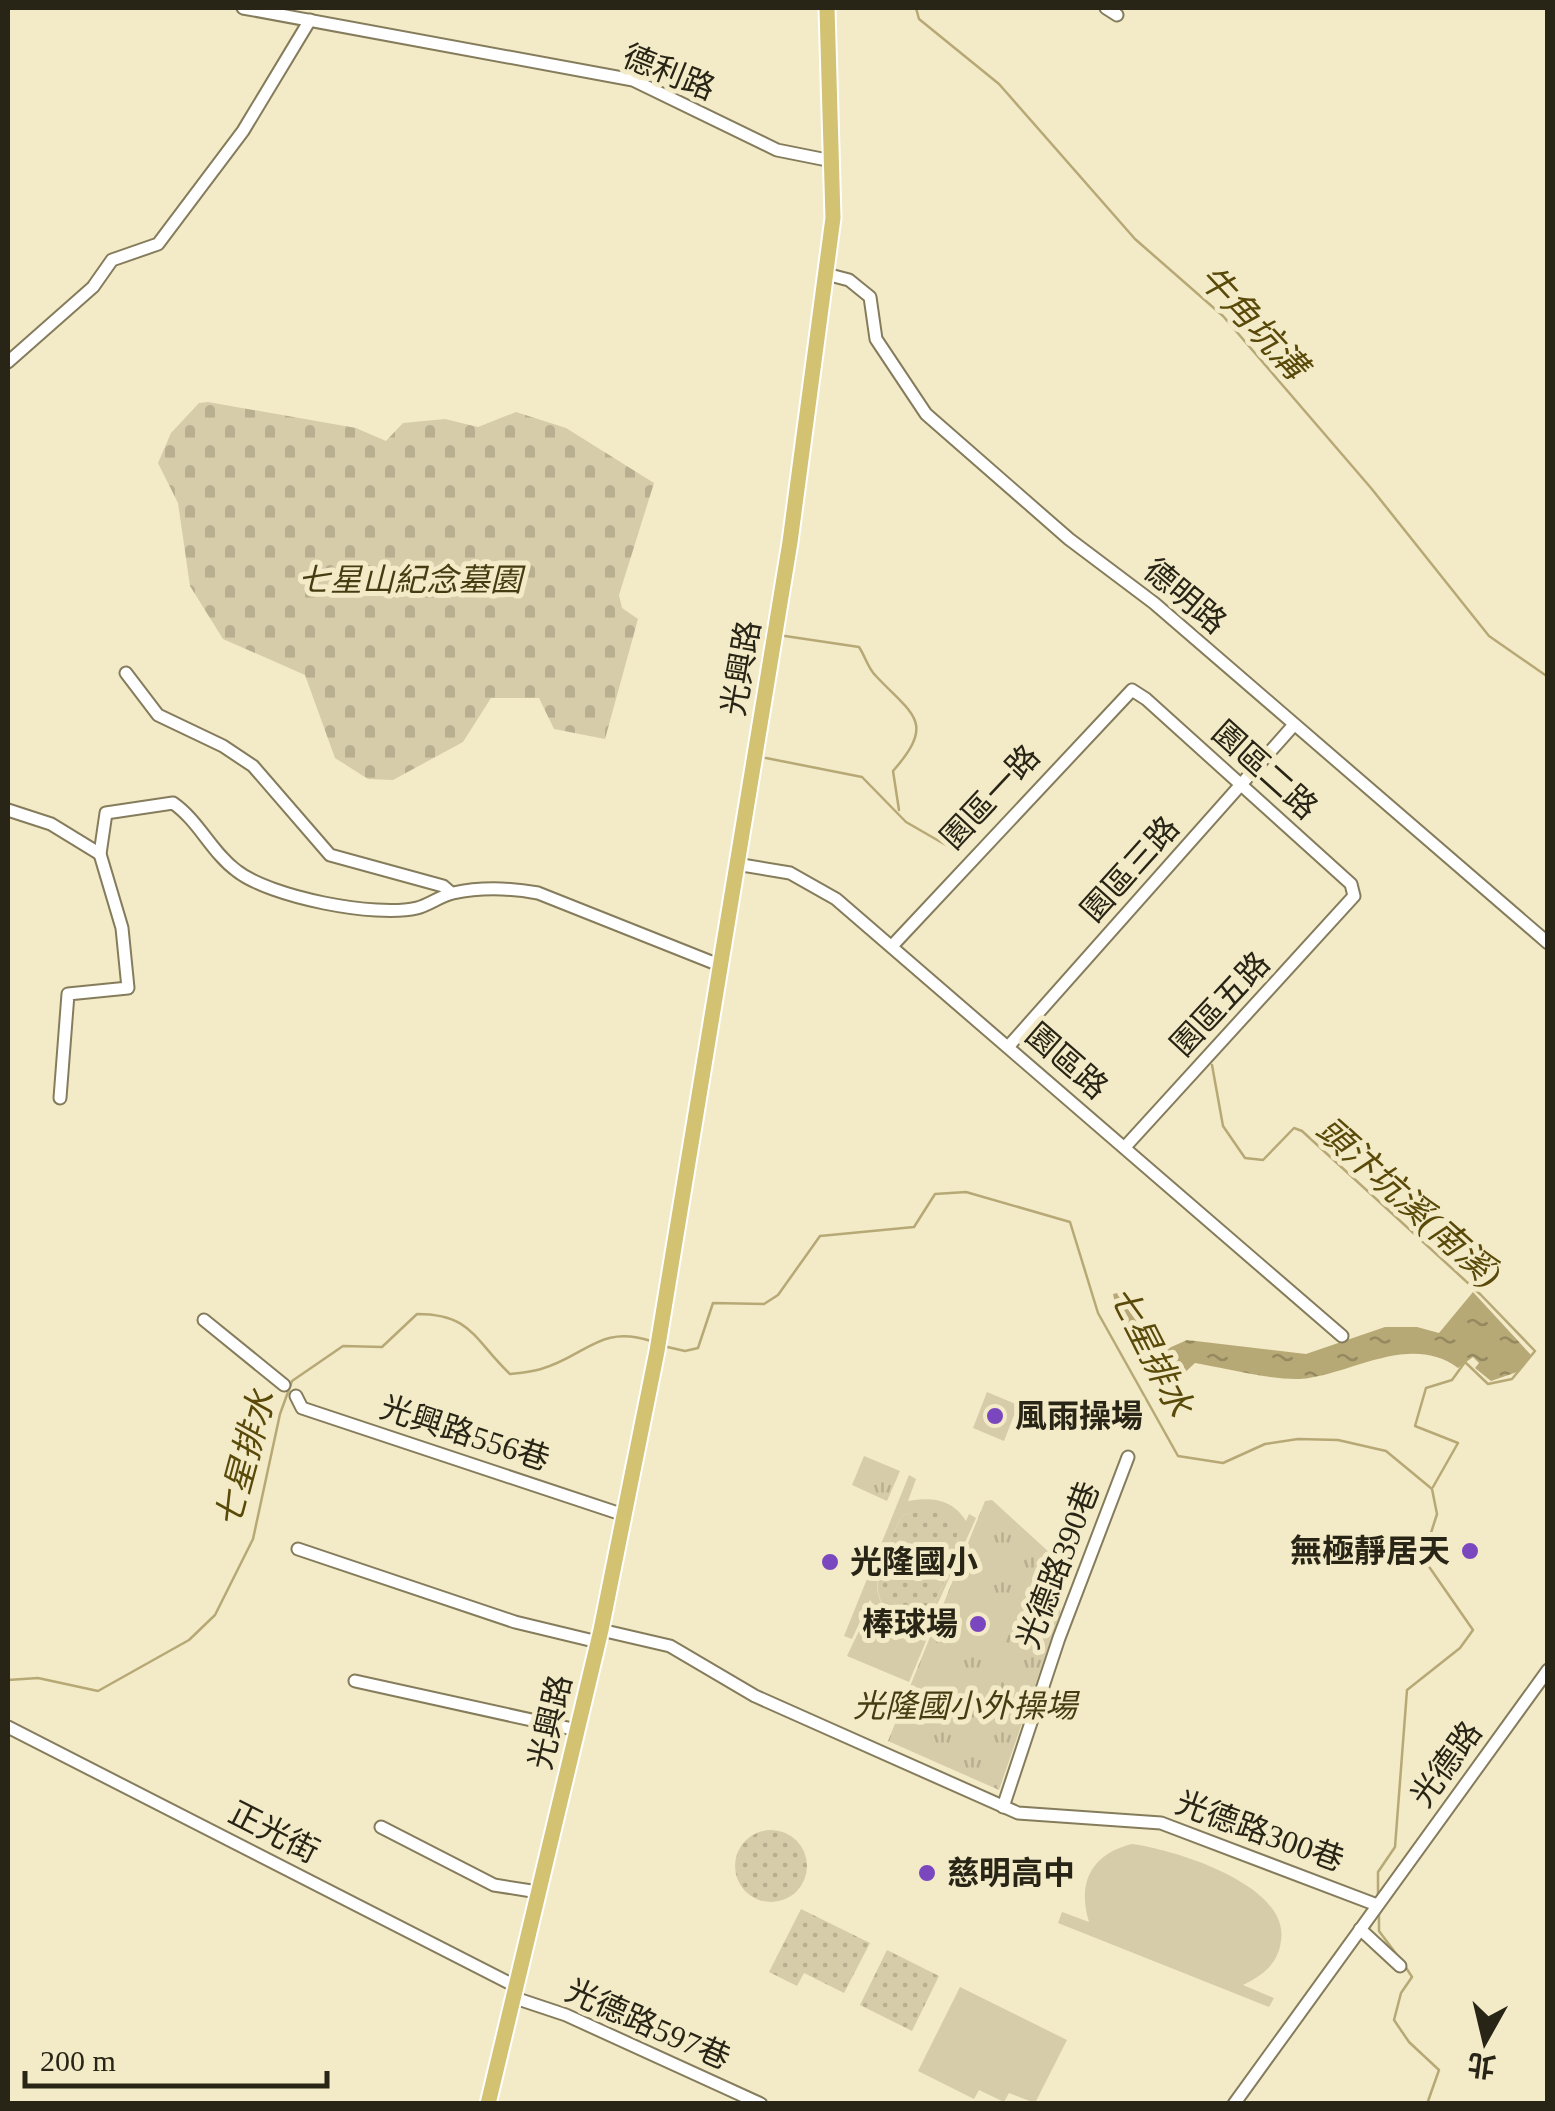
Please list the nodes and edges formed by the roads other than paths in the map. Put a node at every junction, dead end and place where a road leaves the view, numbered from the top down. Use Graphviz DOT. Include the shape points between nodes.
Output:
graph roads {
  1 [pos="243,8"];
  2 [pos="827,8"];
  3 [pos="1106,8"];
  4 [pos="1118,15"];
  5 [pos="310,20"];
  6 [pos="832,161"];
  7 [pos="826,274"];
  8 [pos="8,362"];
  9 [pos="126,673"];
  10 [pos="1132,690"];
  11 [pos="1292,727"];
  12 [pos="1242,784"];
  13 [pos="8,810"];
  14 [pos="100,854"];
  15 [pos="736,864"];
  16 [pos="451,893"];
  17 [pos="1354,896"];
  18 [pos="1548,943"];
  19 [pos="892,946"];
  20 [pos="719,965"];
  21 [pos="1008,1046"];
  22 [pos="60,1098"];
  23 [pos="1124,1147"];
  24 [pos="204,1320"];
  25 [pos="1342,1336"];
  26 [pos="284,1385"];
  27 [pos="296,1396"];
  28 [pos="1128,1457"];
  29 [pos="624,1515"];
  30 [pos="298,1549"];
  31 [pos="599,1636"];
  32 [pos="1548,1670"];
  33 [pos="355,1681"];
  34 [pos="8,1727"];
  35 [pos="577,1730"];
  36 [pos="1003,1807"];
  37 [pos="381,1827"];
  38 [pos="538,1892"];
  39 [pos="1377,1904"];
  40 [pos="1360,1929"];
  41 [pos="1400,1966"];
  42 [pos="513,1991"];
  43 [pos="488,2104"];
  44 [pos="761,2104"];
  45 [pos="1234,2104"];
  1 -- 5 [label="street, 德利路"];
  2 -- 6 [label="main road, 光興路"];
  3 -- 4 [label="street"];
  5 -- 6 [label="street, 德利路" via="633,80 777,150"];
  5 -- 8 [label="street" via="243,131 158,244 112,260 93,287"];
  6 -- 7 [label="main road, 光興路"];
  7 -- 11 [label="street, 德明路" via="849,280 870,298 876,339 926,414"];
  7 -- 15 [label="main road, 光興路"];
  9 -- 16 [label="street" via="158,715 253,766 330,856"];
  10 -- 12 [label="street, 園區二路"];
  10 -- 19 [label="street, 園區一路"];
  11 -- 12 [label="street, 園區三路"];
  11 -- 18 [label="street, 德明路"];
  12 -- 17 [label="street, 園區二路" via="1351,884"];
  12 -- 21 [label="street, 園區三路"];
  13 -- 14 [label="street" via="51,824"];
  14 -- 16 [label="street" via="106,813 173,804 235,870 264,887 382,909 417,908"];
  14 -- 22 [label="street" via="122,928 128,988 68,994"];
  15 -- 19 [label="street, 園區路" via="802,878"];
  15 -- 20 [label="main road, 光興路"];
  16 -- 20 [label="street" via="538,893"];
  17 -- 23 [label="street, 園區五路"];
  19 -- 21 [label="street, 園區路"];
  20 -- 29 [label="main road, 光興路"];
  21 -- 23 [label="street, 園區路"];
  23 -- 25 [label="street, 園區路"];
  24 -- 26 [label="street"];
  27 -- 29 [label="street, 光興路556巷" via="302,1408"];
  28 -- 36 [label="street, 光德路390巷"];
  29 -- 31 [label="main road, 光興路"];
  30 -- 31 [label="street, 光德路300巷" via="515,1622"];
  31 -- 35 [label="main road, 光興路"];
  31 -- 36 [label="street, 光德路300巷" via="670,1646 755,1696"];
  32 -- 39 [label="street, 光德路"];
  33 -- 35 [label="street"];
  34 -- 42 [label="street, 正光街"];
  35 -- 38 [label="main road, 光興路"];
  36 -- 39 [label="street, 光德路300巷" via="1028,1815 1161,1822"];
  37 -- 38 [label="street" via="494,1885"];
  38 -- 42 [label="main road, 光興路"];
  39 -- 40 [label="street"];
  40 -- 41 [label="street"];
  40 -- 45 [label="street"];
  42 -- 43 [label="main road, 光興路"];
  42 -- 44 [label="street, 光德路597巷"];
}
